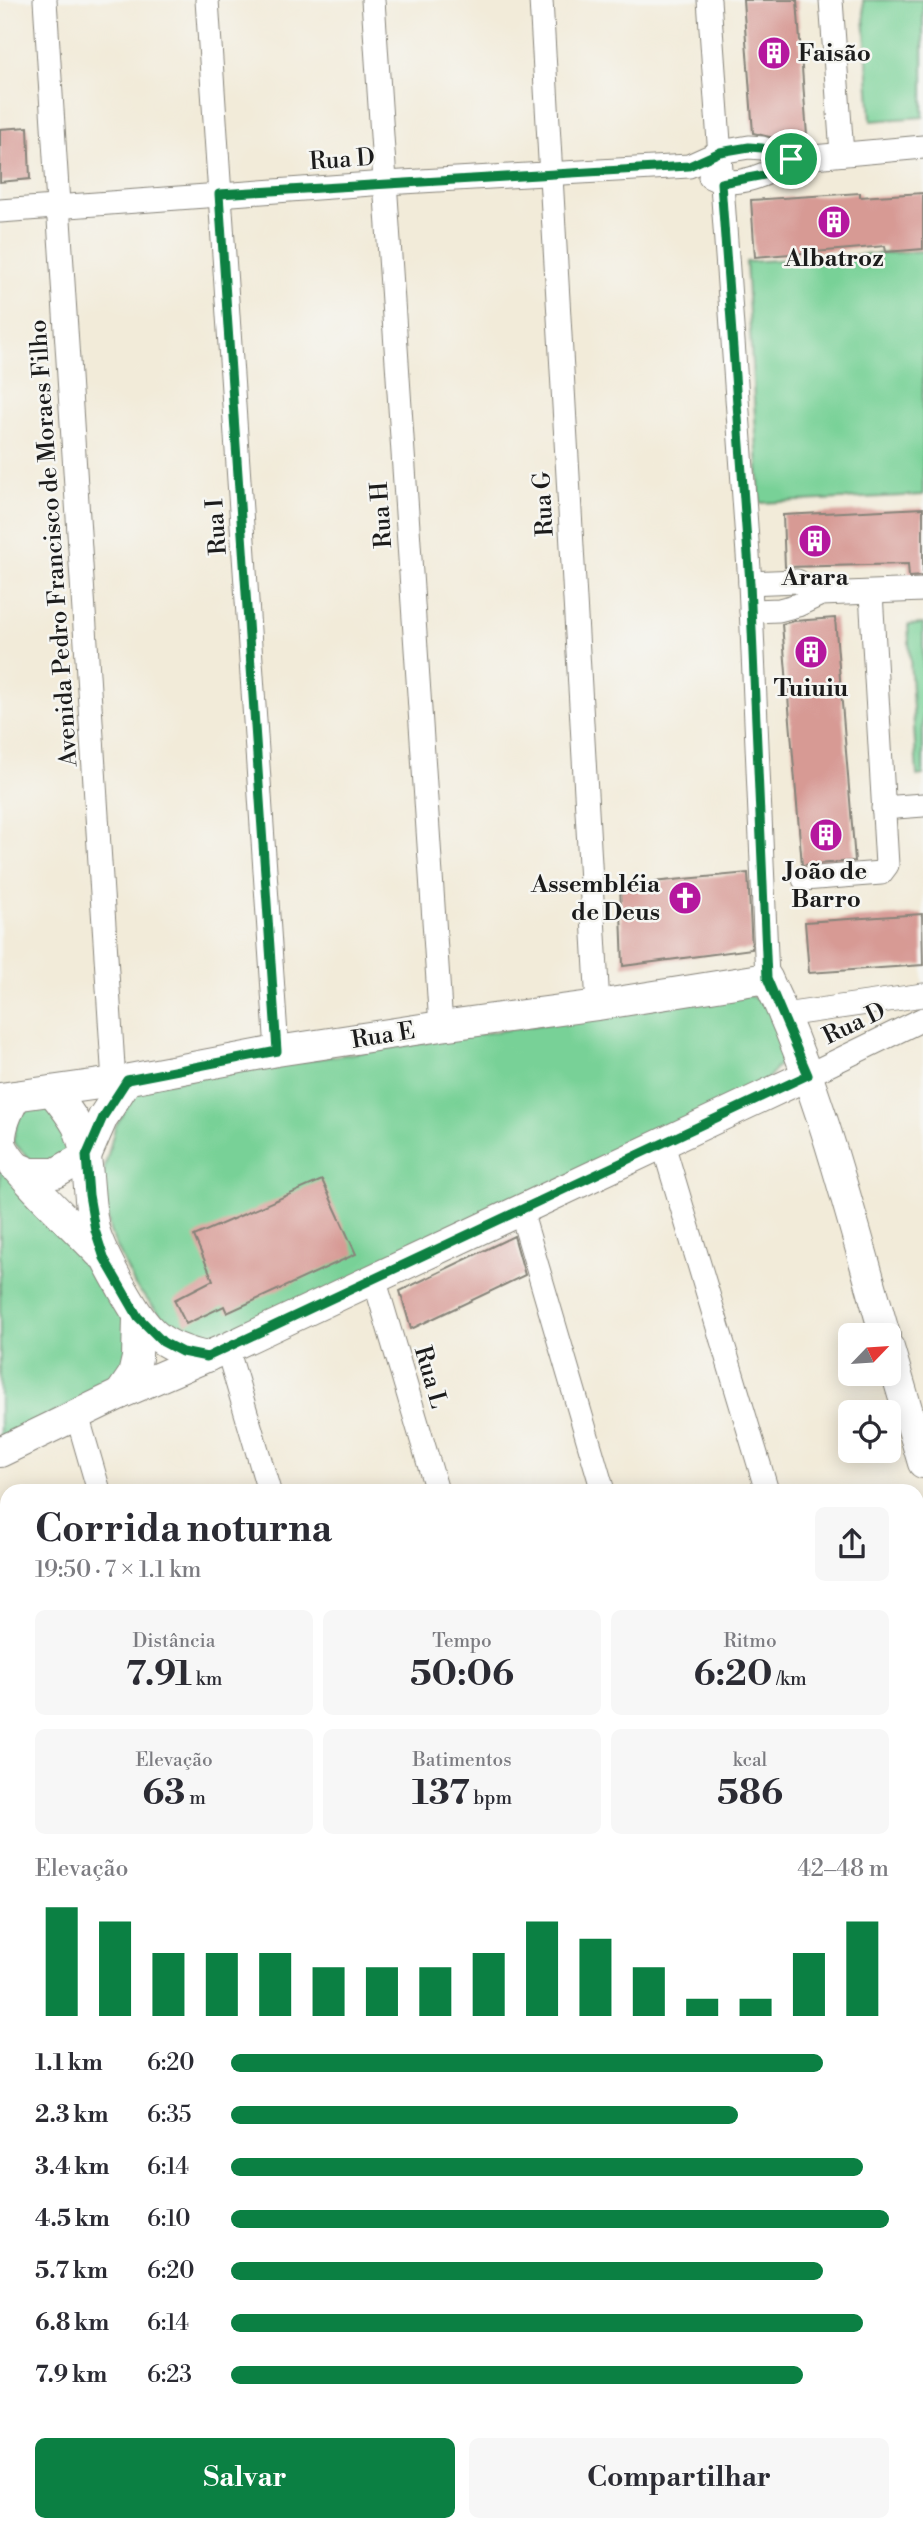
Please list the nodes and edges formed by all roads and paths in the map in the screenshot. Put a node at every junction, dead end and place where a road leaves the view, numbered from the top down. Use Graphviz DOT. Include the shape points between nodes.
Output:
graph roads {
  1 [pos="46,0"];
  2 [pos="207,0"];
  3 [pos="373,0"];
  4 [pos="541,0"];
  5 [pos="709,0"];
  6 [pos="831,0"];
  7 [pos="923,147"];
  8 [pos="720,152"];
  9 [pos="842,154"];
  10 [pos="791,159"];
  11 [pos="689,166"];
  12 [pos="550,173"];
  13 [pos="384,183"];
  14 [pos="721,183"];
  15 [pos="219,194"];
  16 [pos="58,207"];
  17 [pos="0,211"];
  18 [pos="750,583"];
  19 [pos="923,590"];
  20 [pos="872,593"];
  21 [pos="821,594"];
  22 [pos="751,611"];
  23 [pos="923,805"];
  24 [pos="883,808"];
  25 [pos="804,879"];
  26 [pos="767,978"];
  27 [pos="923,995"];
  28 [pos="598,1005"];
  29 [pos="784,1015"];
  30 [pos="923,1019"];
  31 [pos="441,1026"];
  32 [pos="277,1051"];
  33 [pos="808,1075"];
  34 [pos="120,1081"];
  35 [pos="52,1090"];
  36 [pos="8,1097"];
  37 [pos="663,1144"];
  38 [pos="86,1156"];
  39 [pos="8,1161"];
  40 [pos="521,1211"];
  41 [pos="104,1258"];
  42 [pos="374,1278"];
  43 [pos="138,1317"];
  44 [pos="881,1323"];
  45 [pos="217,1352"];
  46 [pos="900,1386"];
  47 [pos="120,1394"];
  48 [pos="77,1415"];
  49 [pos="0,1452"];
  50 [pos="923,1462"];
  51 [pos="97,1484"];
  52 [pos="266,1484"];
  53 [pos="435,1484"];
  54 [pos="601,1484"];
  55 [pos="765,1484"];
  1 -- 16 [label="street, Avenida Pedro Francisco de Moraes Filho"];
  2 -- 15 [label="street, Rua I"];
  3 -- 13 [label="street, Rua H"];
  4 -- 12 [label="street, Rua G"];
  5 -- 8 [label="street"];
  6 -- 9 [label="street"];
  7 -- 9 [label="street"];
  8 -- 10 [label="street, Rua D" via="762,148"];
  8 -- 11 [label="street, Rua D"];
  8 -- 14 [label="street"];
  9 -- 10 [label="street"];
  10 -- 14 [label="street" via="764,175"];
  11 -- 12 [label="street, Rua D"];
  11 -- 14 [label="street"];
  12 -- 13 [label="street, Rua D"];
  12 -- 28 [label="street, Rua G"];
  13 -- 15 [label="street, Rua D"];
  13 -- 31 [label="street, Rua H"];
  14 -- 18 [label="street"];
  15 -- 16 [label="street, Rua D"];
  15 -- 32 [label="street, Rua I"];
  16 -- 17 [label="street, Rua D"];
  16 -- 34 [label="street, Avenida Pedro Francisco de Moraes Filho"];
  18 -- 21 [label="street" via="797,581"];
  18 -- 22 [label="street"];
  19 -- 20 [label="street"];
  20 -- 21 [label="street"];
  20 -- 24 [label="street"];
  21 -- 22 [label="street" via="779,610"];
  22 -- 26 [label="street"];
  23 -- 24 [label="street"];
  24 -- 25 [label="street" via="886,870"];
  26 -- 28 [label="street, Rua E"];
  26 -- 29 [label="street"];
  27 -- 29 [label="street"];
  28 -- 31 [label="street, Rua E"];
  29 -- 33 [label="street"];
  30 -- 33 [label="street, Rua D"];
  31 -- 32 [label="street, Rua E"];
  32 -- 34 [label="street, Rua E"];
  33 -- 37 [label="street"];
  33 -- 44 [label="street"];
  34 -- 35 [label="street, Rua E"];
  34 -- 38 [label="street"];
  35 -- 36 [label="street, Rua E"];
  35 -- 38 [label="street" via="77,1126"];
  36 -- 39 [label="street" via="0,1139"];
  37 -- 40 [label="street"];
  37 -- 55 [label="street"];
  38 -- 39 [label="street" via="56,1173 31,1173"];
  38 -- 41 [label="street" via="95,1230"];
  39 -- 41 [label="street"];
  40 -- 42 [label="street"];
  40 -- 54 [label="street"];
  41 -- 43 [label="street"];
  42 -- 45 [label="street"];
  42 -- 53 [label="street, Rua L"];
  43 -- 45 [label="street" via="163,1342 182,1352"];
  43 -- 47 [label="street" via="135,1367"];
  45 -- 47 [label="street"];
  45 -- 52 [label="street"];
  46 -- 50 [label="street"];
  47 -- 48 [label="street"];
  48 -- 49 [label="street"];
  48 -- 51 [label="street"];
}
